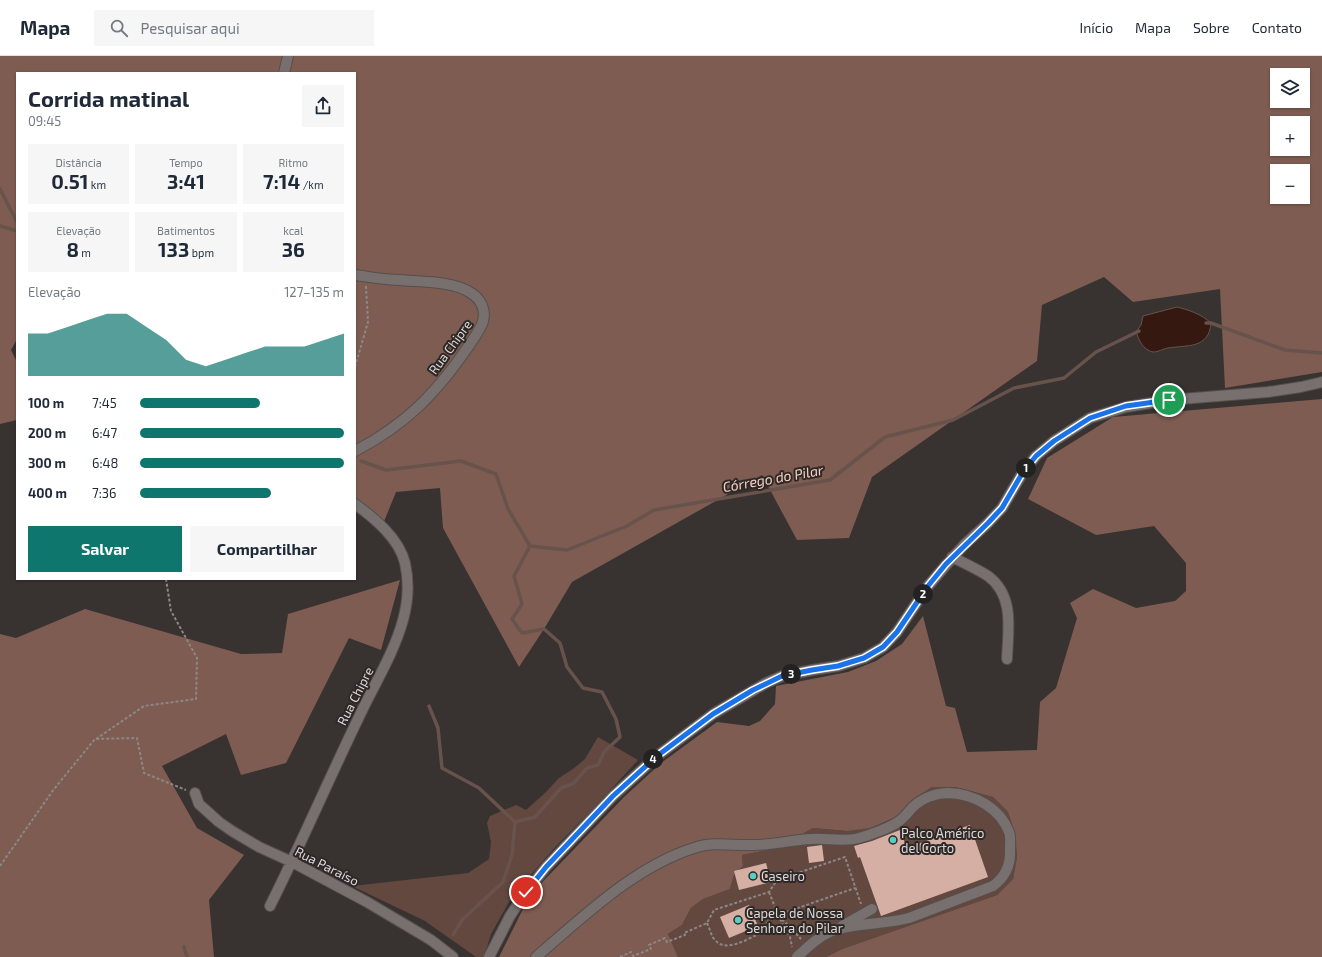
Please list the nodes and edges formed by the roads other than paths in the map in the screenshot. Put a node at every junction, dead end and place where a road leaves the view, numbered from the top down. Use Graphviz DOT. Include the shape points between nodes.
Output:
graph roads {
  1 [pos="288,56"];
  2 [pos="284,72"];
  3 [pos="356,275"];
  4 [pos="1322,382"];
  5 [pos="356,450"];
  6 [pos="356,505"];
  7 [pos="952,557"];
  8 [pos="1007,659"];
  9 [pos="195,793"];
  10 [pos="292,862"];
  11 [pos="270,906"];
  12 [pos="868,911"];
  13 [pos="834,931"];
  14 [pos="795,953"];
  15 [pos="453,957"];
  16 [pos="489,957"];
  17 [pos="536,957"];
  1 -- 2 [label="street"];
  3 -- 5 [label="street, Rua Chipre" via="428,281 464,289 478,298 484,312 483,323 473,339 442,381 420,405 376,440"];
  4 -- 7 [label="street" via="1268,392 1126,406 1090,418 1036,456 1023,472 1002,508"];
  6 -- 10 [label="street, Rua Chipre" via="388,532 398,547 405,562 406,607 389,659 359,716"];
  7 -- 8 [label="street" via="988,576 1002,591 1007,601 1009,617"];
  7 -- 16 [label="street" via="883,647 864,658 838,666 782,676 766,683 713,714 657,756 613,796 546,867 510,916"];
  9 -- 10 [label="street, Rua Paraíso" via="199,804 219,822 259,847"];
  10 -- 11 [label="street, Rua Chipre"];
  10 -- 15 [label="street, Rua Paraíso" via="402,922"];
  12 -- 13 [label="street"];
  13 -- 14 [label="street"];
  13 -- 17 [label="street" via="899,921 993,886 1005,874 1011,857 1009,833 1001,818 988,805 965,795 949,793 921,801 904,818 859,838 766,845 714,843 694,848 669,858 625,883"];
}
